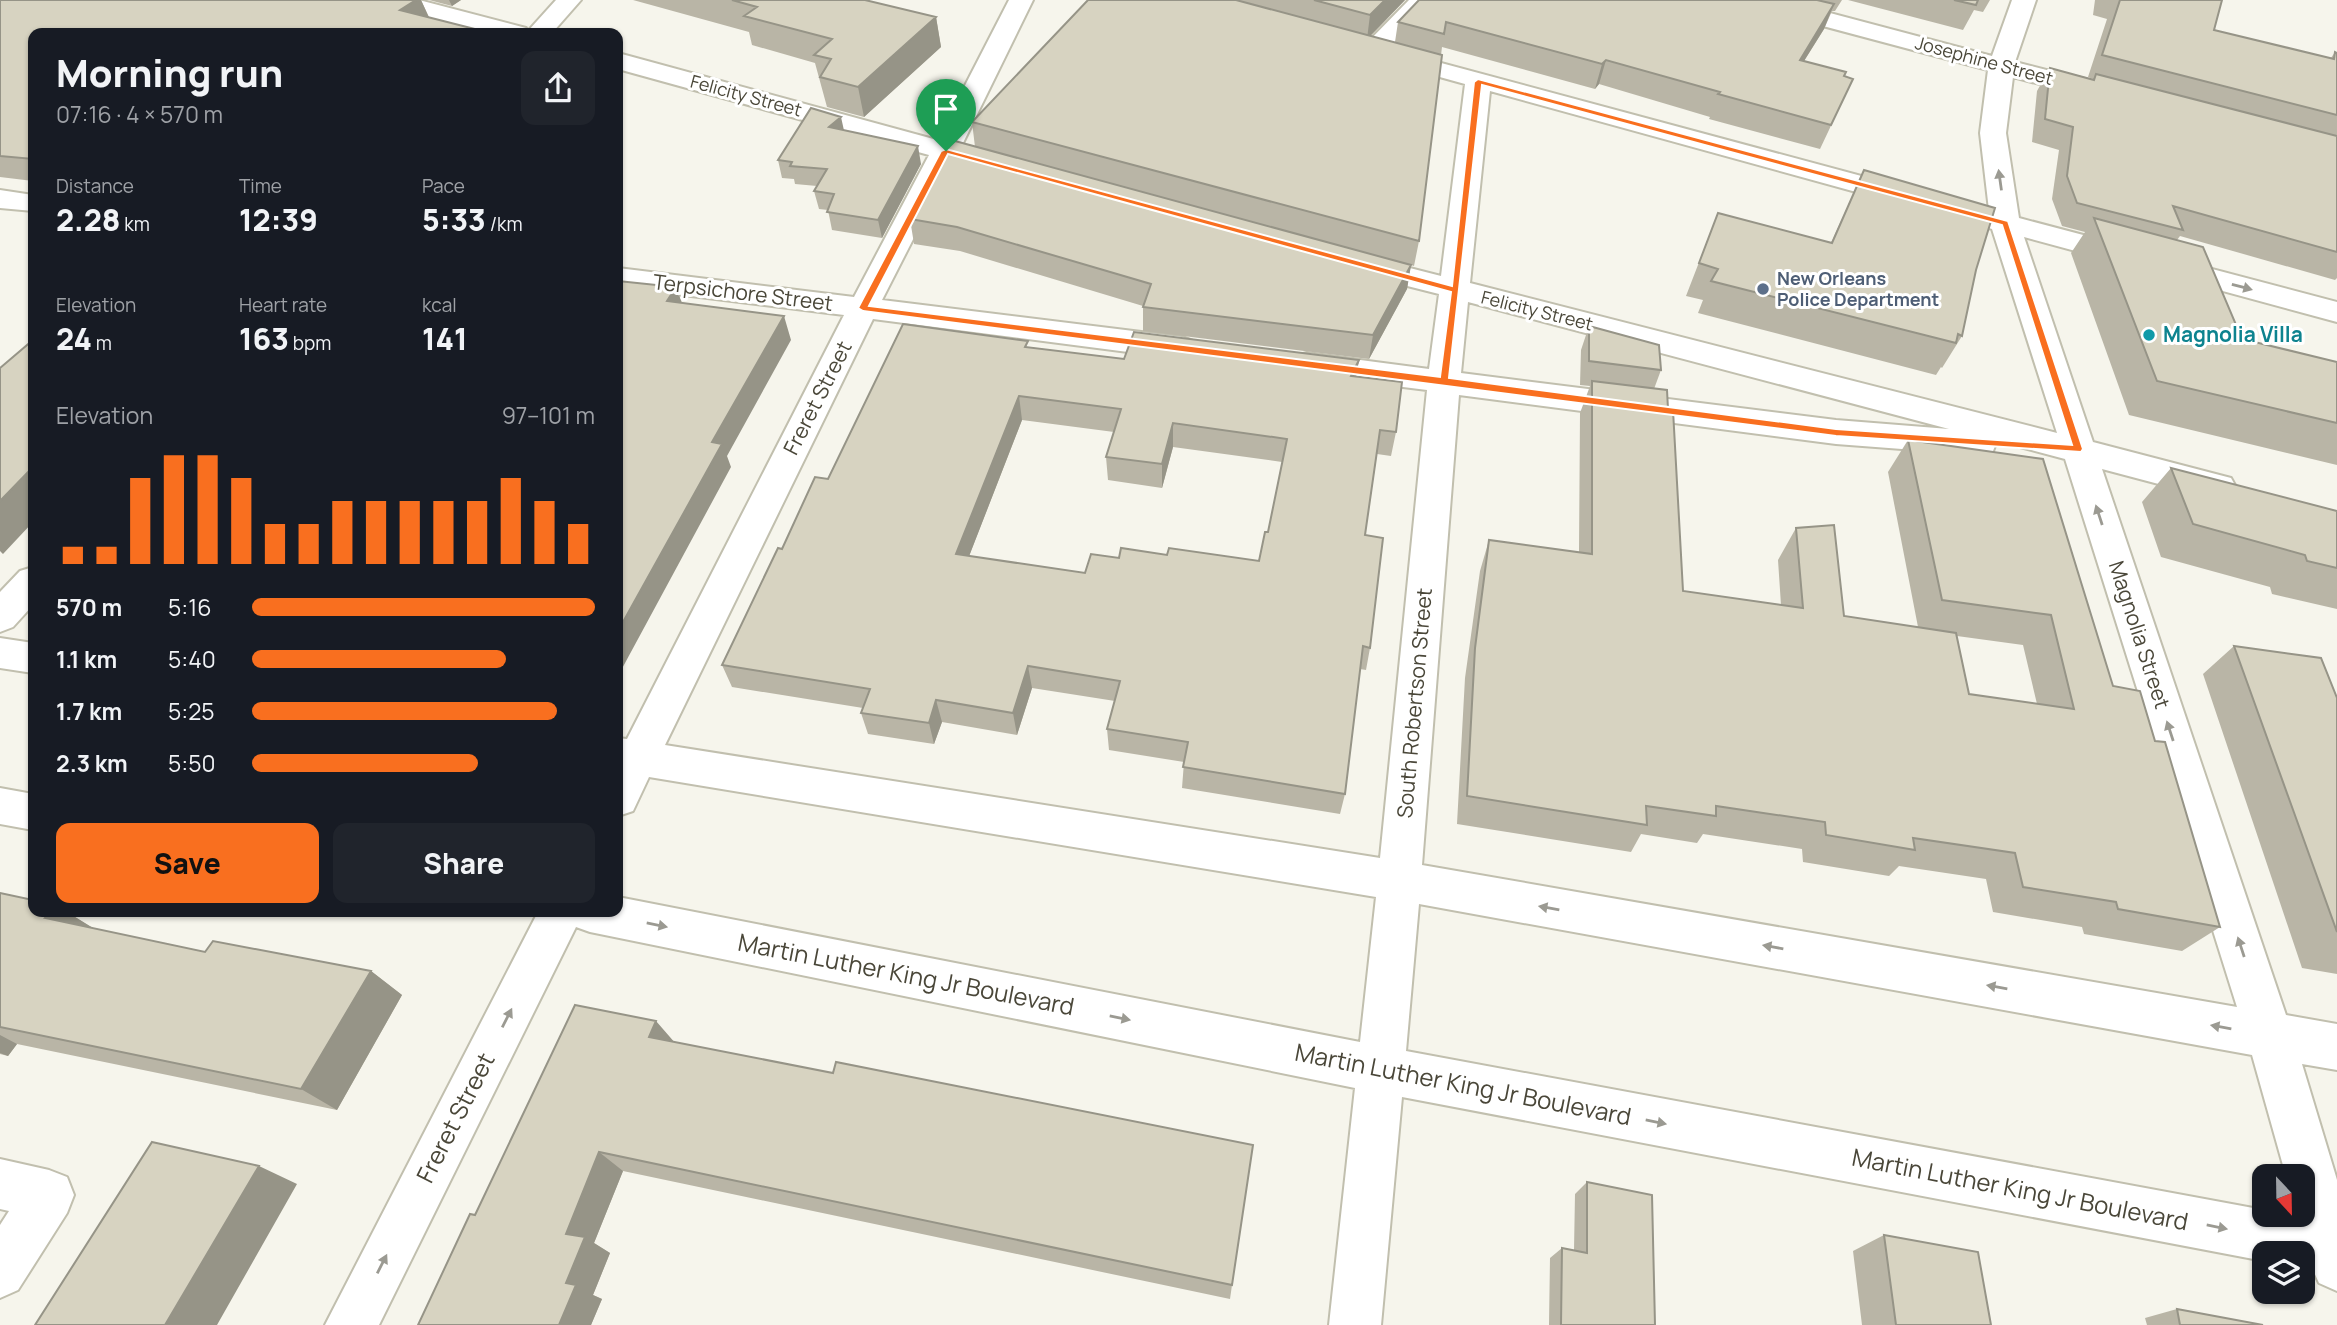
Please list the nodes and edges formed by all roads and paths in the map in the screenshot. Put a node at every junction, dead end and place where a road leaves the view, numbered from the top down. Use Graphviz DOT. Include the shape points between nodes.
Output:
graph roads {
  1 [pos="391,0"];
  2 [pos="569,0"];
  3 [pos="1021,0"];
  4 [pos="1422,0"];
  5 [pos="1753,0"];
  6 [pos="2024,0"];
  7 [pos="498,28"];
  8 [pos="544,28"];
  9 [pos="623,62"];
  10 [pos="2001,66"];
  11 [pos="1478,82"];
  12 [pos="2122,97"];
  13 [pos="946,151"];
  14 [pos="1026,173"];
  15 [pos="0,199"];
  16 [pos="28,202"];
  17 [pos="1938,205"];
  18 [pos="1965,212"];
  19 [pos="2005,223"];
  20 [pos="1335,257"];
  21 [pos="623,278"];
  22 [pos="1456,290"];
  23 [pos="863,308"];
  24 [pos="2337,312"];
  25 [pos="1209,351"];
  26 [pos="1278,360"];
  27 [pos="1444,381"];
  28 [pos="2078,449"];
  29 [pos="2246,494"];
  30 [pos="28,586"];
  31 [pos="0,617"];
  32 [pos="0,653"];
  33 [pos="28,657"];
  34 [pos="628,757"];
  35 [pos="623,778"];
  36 [pos="0,806"];
  37 [pos="28,811"];
  38 [pos="1399,881"];
  39 [pos="558,917"];
  40 [pos="615,917"];
  41 [pos="2270,1036"];
  42 [pos="2337,1047"];
  43 [pos="1381,1070"];
  44 [pos="0,1184"];
  45 [pos="2335,1254"];
  46 [pos="0,1272"];
  47 [pos="351,1325"];
  48 [pos="1355,1325"];
  1 -- 7 [label="street"];
  2 -- 8 [label="street"];
  3 -- 13 [label="street, Freret Street"];
  4 -- 11 [label="street" via="1360,48"];
  5 -- 10 [label="street, Josephine Street"];
  6 -- 10 [label="street, Magnolia Street"];
  9 -- 13 [label="street, Felicity Street"];
  10 -- 12 [label="street, Josephine Street"];
  19 -- 10 [label="street, Magnolia Street, one-way" via="1993,133"];
  11 -- 17 [label="street"];
  11 -- 22 [label="street, South Robertson Street"];
  13 -- 14 [label="street, Felicity Street"];
  13 -- 23 [label="street, Freret Street"];
  15 -- 16 [label="street"];
  18 -- 19 [label="street"];
  19 -- 24 [label="street, one-way"];
  19 -- 28 [label="street, Magnolia Street"];
  20 -- 22 [label="street, Felicity Street"];
  21 -- 23 [label="street, Terpsichore Street"];
  22 -- 27 [label="street, South Robertson Street"];
  22 -- 28 [label="street, Felicity Street"];
  23 -- 25 [label="street, Terpsichore Street"];
  23 -- 34 [label="street, Freret Street"];
  26 -- 27 [label="street"];
  27 -- 28 [label="street" via="1836,432"];
  27 -- 38 [label="street, South Robertson Street"];
  28 -- 29 [label="street, Felicity Street"];
  41 -- 28 [label="street, Magnolia Street, one-way"];
  30 -- 31 [label="street"];
  32 -- 33 [label="street"];
  34 -- 35 [label="street, Freret Street"];
  34 -- 38 [label="street"];
  36 -- 37 [label="street"];
  41 -- 38 [label="street, one-way"];
  38 -- 43 [label="street, South Robertson Street"];
  47 -- 39 [label="street, Freret Street, one-way"];
  40 -- 43 [label="street, Martin Luther King Jr Boulevard, one-way"];
  41 -- 42 [label="street"];
  41 -- 45 [label="street, Magnolia Street"];
  43 -- 45 [label="street, Martin Luther King Jr Boulevard, one-way"];
  43 -- 48 [label="street, South Robertson Street"];
  44 -- 46 [label="street" via="49,1195"];
}
